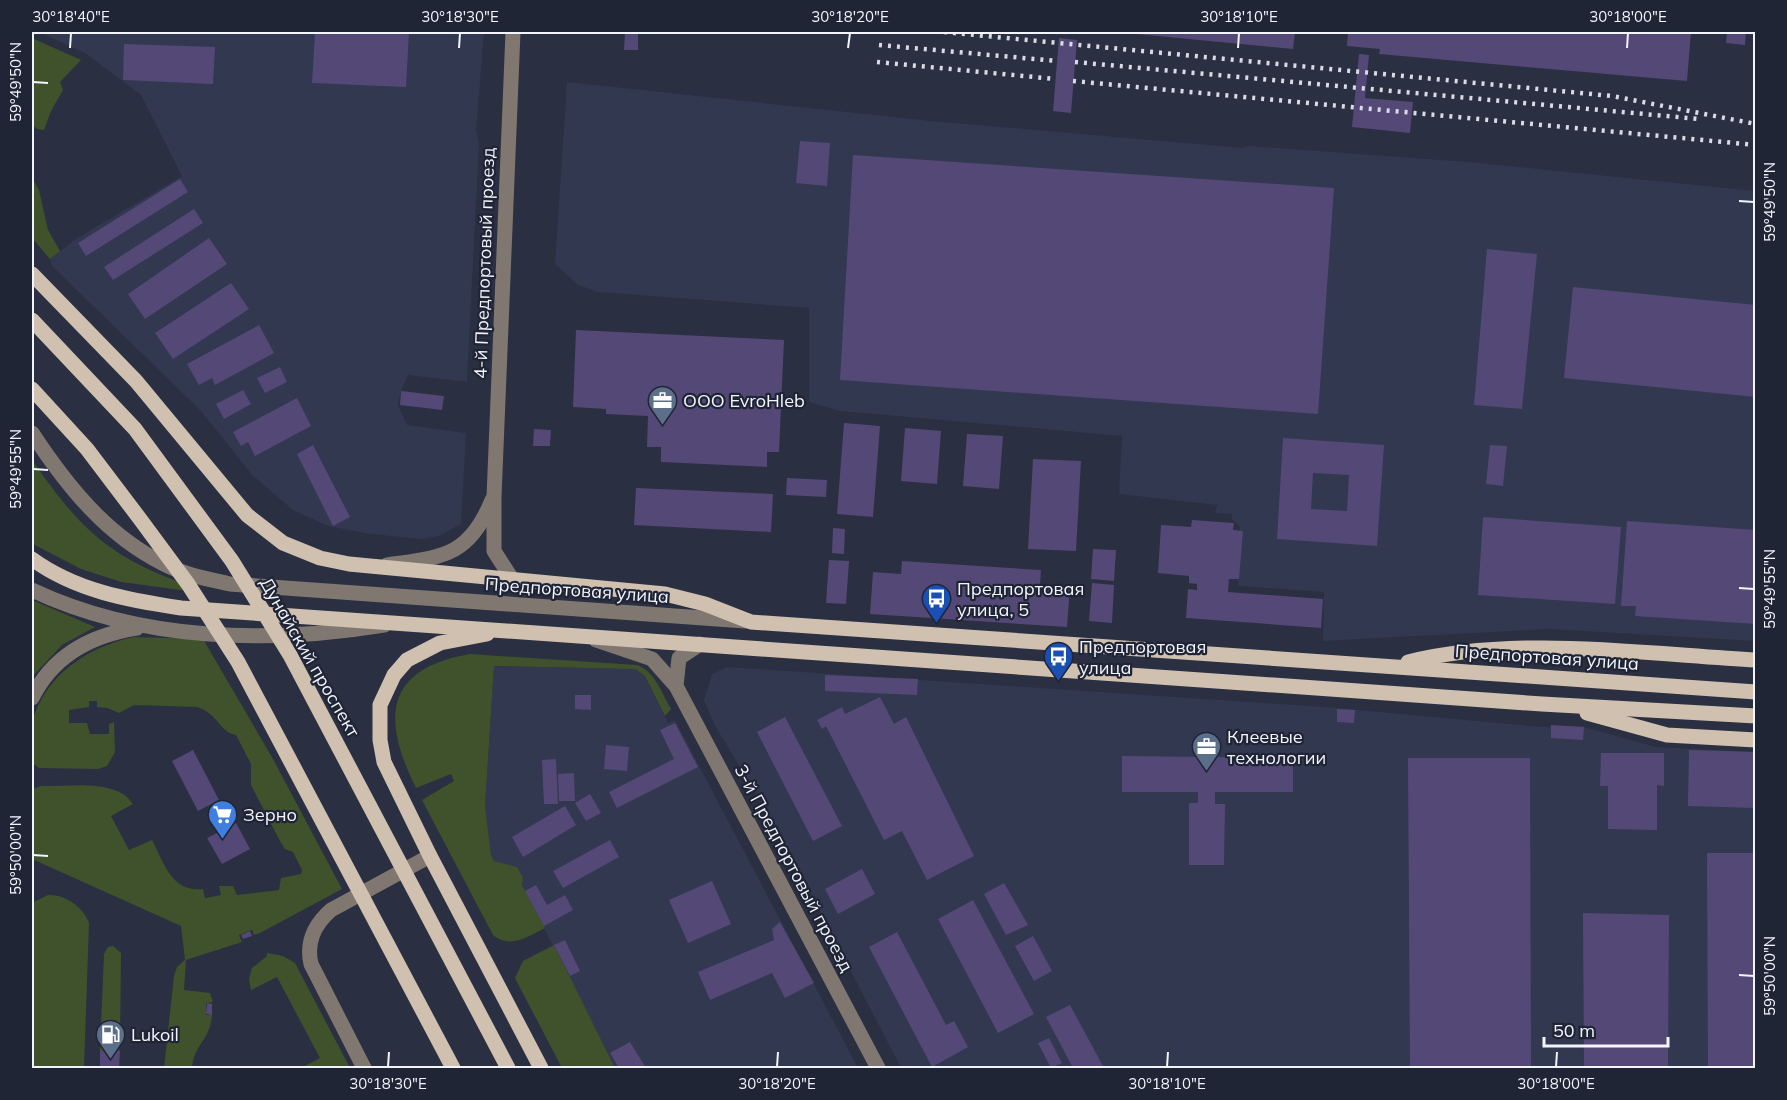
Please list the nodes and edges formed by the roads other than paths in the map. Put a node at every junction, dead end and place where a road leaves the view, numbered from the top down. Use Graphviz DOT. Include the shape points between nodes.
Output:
graph roads {
  1 [pos="513,32"];
  2 [pos="32,274"];
  3 [pos="32,320"];
  4 [pos="32,389"];
  5 [pos="32,433"];
  6 [pos="494,497"];
  7 [pos="32,559"];
  8 [pos="371,567"];
  9 [pos="512,579"];
  10 [pos="32,590"];
  11 [pos="402,622"];
  12 [pos="751,622"];
  13 [pos="142,627"];
  14 [pos="504,630"];
  15 [pos="578,635"];
  16 [pos="700,644"];
  17 [pos="1755,660"];
  18 [pos="1394,666"];
  19 [pos="676,686"];
  20 [pos="1755,692"];
  21 [pos="32,698"];
  22 [pos="1564,705"];
  23 [pos="1755,716"];
  24 [pos="1755,740"];
  25 [pos="430,856"];
  26 [pos="364,1068"];
  27 [pos="453,1068"];
  28 [pos="508,1068"];
  29 [pos="541,1068"];
  30 [pos="878,1068"];
  1 -- 6 [label="street, 4-й Предпортовый проезд"];
  2 -- 8 [label="main road" via="136,381 247,515 283,543 302,551"];
  3 -- 28 [label="main road, Дунайский проспект" via="135,429 232,561 290,655"];
  4 -- 27 [label="main road" via="87,450 140,519 238,662"];
  5 -- 12 [label="street, Предпортовая улица" via="65,482 108,525 134,547 187,573 230,584"];
  6 -- 8 [label="street" via="483,523 452,553"];
  6 -- 9 [label="street, 4-й Предпортовый проезд" via="494,551"];
  7 -- 11 [label="main road" via="78,585 142,602"];
  8 -- 9 [label="main road"];
  9 -- 12 [label="main road" via="665,594"];
  10 -- 13 [label="street" via="86,612"];
  11 -- 13 [label="street" via="285,637"];
  11 -- 14 [label="main road"];
  12 -- 18 [label="main road, Предпортовая улица"];
  13 -- 21 [label="street" via="91,639 74,649 46,675"];
  14 -- 15 [label="main road"];
  14 -- 25 [label="main road" via="417,653 394,675 381,705 384,762"];
  15 -- 16 [label="main road"];
  15 -- 19 [label="street, 3-й Предпортовый проезд" via="652,659"];
  16 -- 19 [label="street" via="679,658"];
  16 -- 22 [label="main road"];
  17 -- 18 [label="main road" via="1538,649 1447,653"];
  18 -- 20 [label="main road, Предпортовая улица"];
  19 -- 30 [label="street, 3-й Предпортовый проезд"];
  22 -- 23 [label="main road"];
  22 -- 24 [label="main road" via="1667,735"];
  25 -- 26 [label="street" via="331,910 313,933 309,946 311,964"];
  25 -- 29 [label="main road"];
}
